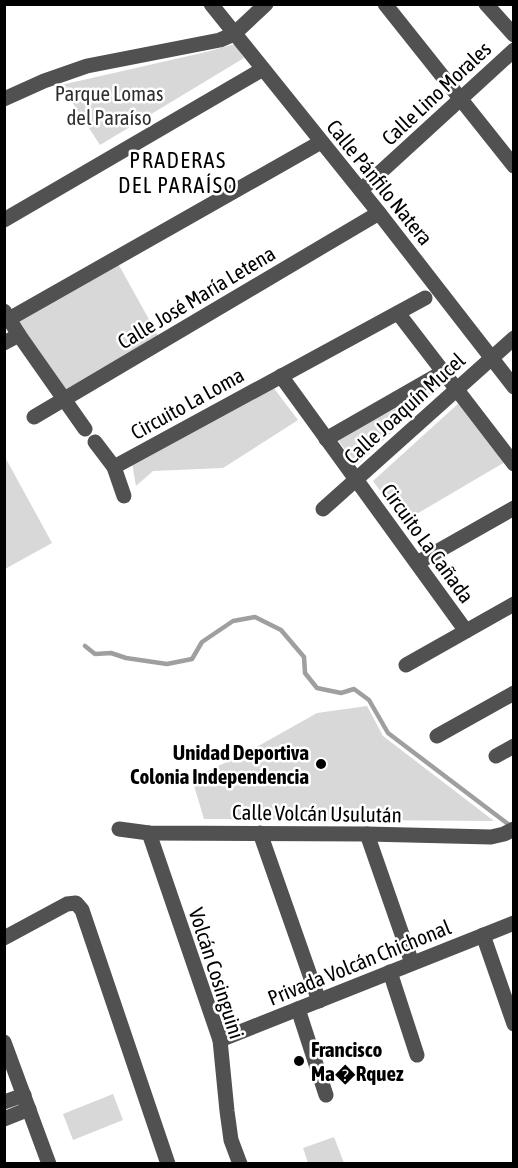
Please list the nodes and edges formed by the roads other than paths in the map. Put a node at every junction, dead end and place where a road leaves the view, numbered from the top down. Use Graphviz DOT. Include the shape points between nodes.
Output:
graph roads {
  1 [pos="211,4"];
  2 [pos="266,4"];
  3 [pos="386,4"];
  4 [pos="486,4"];
  5 [pos="234,34"];
  6 [pos="513,35"];
  7 [pos="513,50"];
  8 [pos="263,69"];
  9 [pos="4,99"];
  10 [pos="461,99"];
  11 [pos="321,142"];
  12 [pos="513,166"];
  13 [pos="361,190"];
  14 [pos="380,213"];
  15 [pos="4,220"];
  16 [pos="425,298"];
  17 [pos="398,313"];
  18 [pos="7,315"];
  19 [pos="19,335"];
  20 [pos="513,338"];
  21 [pos="4,343"];
  22 [pos="491,358"];
  23 [pos="443,372"];
  24 [pos="281,376"];
  25 [pos="513,387"];
  26 [pos="456,389"];
  27 [pos="65,399"];
  28 [pos="34,417"];
  29 [pos="85,429"];
  30 [pos="326,439"];
  31 [pos="95,442"];
  32 [pos="513,464"];
  33 [pos="114,467"];
  34 [pos="356,479"];
  35 [pos="124,496"];
  36 [pos="513,508"];
  37 [pos="323,509"];
  38 [pos="417,563"];
  39 [pos="513,604"];
  40 [pos="466,630"];
  41 [pos="406,665"];
  42 [pos="513,693"];
  43 [pos="438,736"];
  44 [pos="513,746"];
  45 [pos="496,756"];
  46 [pos="119,829"];
  47 [pos="513,829"];
  48 [pos="149,833"];
  49 [pos="260,834"];
  50 [pos="367,834"];
  51 [pos="513,922"];
  52 [pos="483,935"];
  53 [pos="4,938"];
  54 [pos="412,963"];
  55 [pos="390,972"];
  56 [pos="319,1001"];
  57 [pos="298,1009"];
  58 [pos="513,1024"];
  59 [pos="220,1040"];
  60 [pos="4,1042"];
  61 [pos="417,1055"];
  62 [pos="326,1095"];
  63 [pos="27,1102"];
  64 [pos="6,1111"];
  65 [pos="49,1164"];
  66 [pos="168,1164"];
  67 [pos="240,1164"];
  1 -- 5 [label="street, Calle Pánfilo Natera"];
  2 -- 5 [label="street"];
  3 -- 10 [label="street"];
  4 -- 6 [label="street"];
  5 -- 8 [label="street, Calle Pánfilo Natera"];
  5 -- 9 [label="street" via="87,66"];
  7 -- 10 [label="street, Calle Lino Morales"];
  8 -- 11 [label="street, Calle Pánfilo Natera"];
  8 -- 15 [label="street"];
  10 -- 12 [label="street"];
  10 -- 13 [label="street, Calle Lino Morales"];
  11 -- 13 [label="street, Calle Pánfilo Natera"];
  11 -- 18 [label="street"];
  13 -- 14 [label="street, Calle Pánfilo Natera"];
  14 -- 22 [label="street, Calle Pánfilo Natera"];
  14 -- 27 [label="street, Calle José María Letena"];
  16 -- 17 [label="street, Circuito La Loma"];
  17 -- 23 [label="street"];
  17 -- 24 [label="street, Circuito La Loma"];
  18 -- 19 [label="street"];
  19 -- 21 [label="street"];
  19 -- 27 [label="street"];
  20 -- 22 [label="street, Calle Joaquín Mucel"];
  22 -- 25 [label="street, Calle Pánfilo Natera"];
  22 -- 26 [label="street, Calle Joaquín Mucel"];
  23 -- 26 [label="street"];
  23 -- 30 [label="street"];
  24 -- 30 [label="street"];
  24 -- 33 [label="street, Circuito La Loma"];
  26 -- 32 [label="street"];
  26 -- 34 [label="street, Calle Joaquín Mucel"];
  27 -- 28 [label="street, Calle José María Letena"];
  27 -- 29 [label="street"];
  30 -- 34 [label="street"];
  31 -- 33 [label="street"];
  33 -- 35 [label="street"];
  34 -- 37 [label="street, Calle Joaquín Mucel"];
  34 -- 38 [label="street, Circuito La Cañada"];
  36 -- 38 [label="street"];
  38 -- 40 [label="street, Circuito La Cañada"];
  39 -- 40 [label="street, Circuito La Cañada"];
  40 -- 41 [label="street, Circuito La Cañada"];
  42 -- 43 [label="street"];
  44 -- 45 [label="street"];
  46 -- 48 [label="street, Calle Volcán Usulután"];
  47 -- 50 [label="street, Calle Volcán Usulután" via="491,837"];
  48 -- 49 [label="street, Calle Volcán Usulután"];
  48 -- 59 [label="street, Volcán Cosinguini"];
  49 -- 50 [label="street, Calle Volcán Usulután"];
  49 -- 56 [label="street"];
  50 -- 54 [label="street"];
  51 -- 52 [label="street, Privada Volcán Chichonal"];
  52 -- 54 [label="street, Privada Volcán Chichonal"];
  52 -- 58 [label="street"];
  53 -- 66 [label="street" via="67,904 76,903 82,910"];
  54 -- 55 [label="street, Privada Volcán Chichonal"];
  55 -- 56 [label="street, Privada Volcán Chichonal"];
  55 -- 61 [label="street"];
  56 -- 57 [label="street, Privada Volcán Chichonal"];
  57 -- 59 [label="street, Privada Volcán Chichonal"];
  57 -- 62 [label="street"];
  59 -- 67 [label="street, Volcán Cosinguini" via="231,1140"];
  60 -- 63 [label="street"];
  63 -- 64 [label="street"];
  63 -- 65 [label="street"];
}
